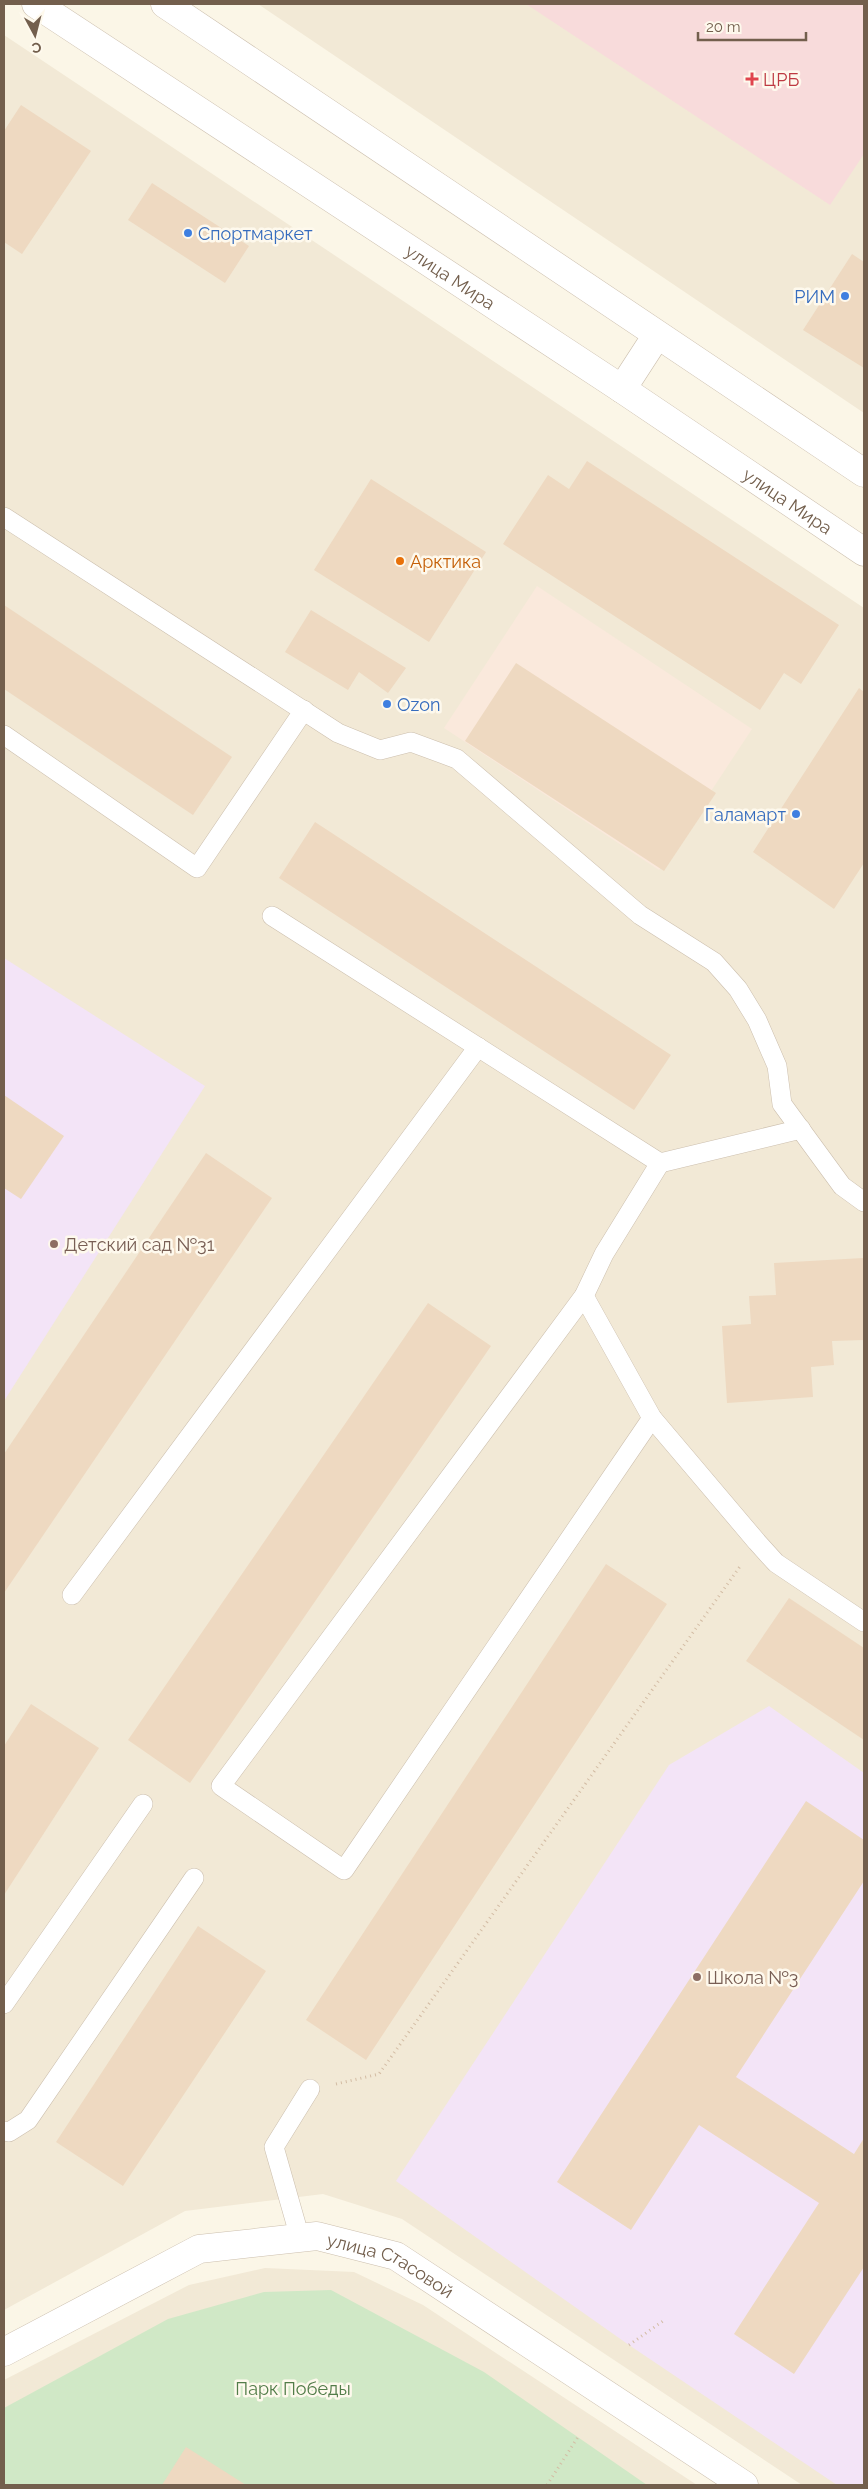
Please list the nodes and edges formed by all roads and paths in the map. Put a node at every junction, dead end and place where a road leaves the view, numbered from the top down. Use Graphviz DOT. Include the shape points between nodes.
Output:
graph roads {
  1 [pos="36,4"];
  2 [pos="165,4"];
  3 [pos="657,335"];
  4 [pos="622,390"];
  5 [pos="864,473"];
  6 [pos="4,517"];
  7 [pos="864,552"];
  8 [pos="304,710"];
  9 [pos="4,735"];
  10 [pos="272,916"];
  11 [pos="478,1047"];
  12 [pos="801,1129"];
  13 [pos="660,1163"];
  14 [pos="864,1202"];
  15 [pos="584,1296"];
  16 [pos="652,1418"];
  17 [pos="757,1542"];
  18 [pos="72,1595"];
  19 [pos="864,1622"];
  20 [pos="143,1804"];
  21 [pos="194,1878"];
  22 [pos="4,2004"];
  23 [pos="310,2089"];
  24 [pos="4,2132"];
  25 [pos="300,2238"];
  26 [pos="663,2321"];
  27 [pos="629,2344"];
  28 [pos="4,2352"];
  29 [pos="578,2436"];
  30 [pos="547,2485"];
  31 [pos="744,2485"];
  1 -- 4 [label="street, улица Мира"];
  2 -- 3 [label="street"];
  3 -- 4 [label="street"];
  3 -- 5 [label="street"];
  4 -- 7 [label="street, улица Мира"];
  6 -- 8 [label="lane"];
  8 -- 9 [label="lane" via="197,868"];
  8 -- 12 [label="lane" via="338,733 380,750 411,742 457,759 640,915 714,962 738,989 757,1020 777,1066 782,1104"];
  10 -- 11 [label="lane"];
  11 -- 13 [label="lane"];
  11 -- 18 [label="lane"];
  12 -- 13 [label="lane"];
  12 -- 14 [label="lane" via="842,1186"];
  13 -- 15 [label="lane" via="604,1254"];
  15 -- 16 [label="lane"];
  15 -- 16 [label="lane" via="221,1786 344,1870"];
  16 -- 17 [label="lane"];
  17 -- 19 [label="lane" via="776,1563"];
  17 -- 23 [label="path" via="379,2074"];
  20 -- 22 [label="lane"];
  21 -- 24 [label="lane" via="28,2120"];
  23 -- 25 [label="lane" via="274,2147"];
  25 -- 28 [label="street, улица Стасовой" via="199,2249"];
  25 -- 31 [label="street, улица Стасовой" via="317,2236 396,2256"];
  26 -- 27 [label="path"];
  29 -- 30 [label="path"];
}
